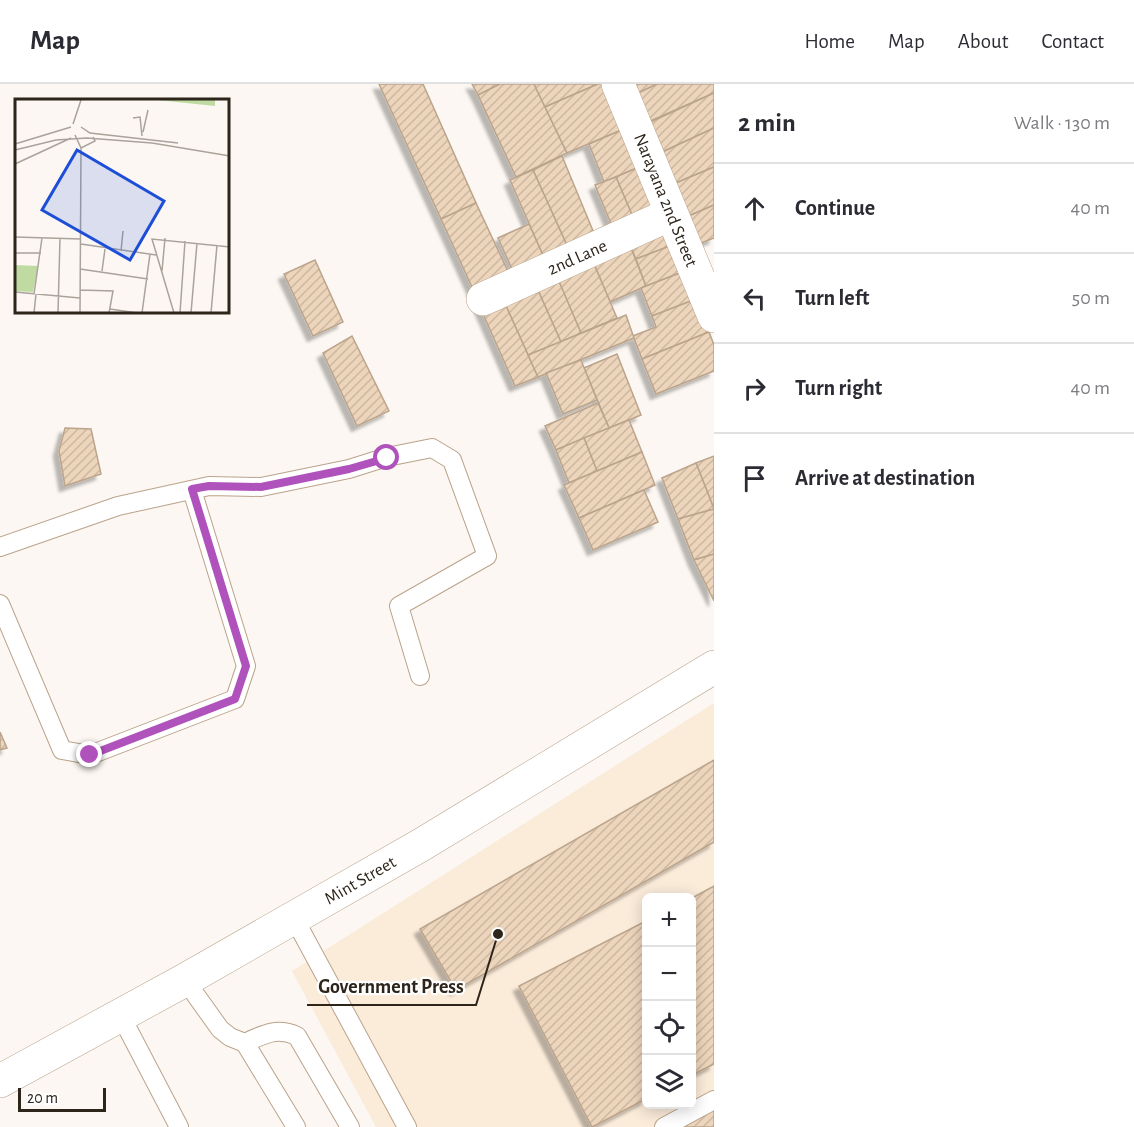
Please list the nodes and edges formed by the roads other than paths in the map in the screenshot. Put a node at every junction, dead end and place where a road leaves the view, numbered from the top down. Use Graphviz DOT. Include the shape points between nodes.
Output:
graph roads {
  1 [pos="618,84"];
  2 [pos="671,214"];
  3 [pos="483,299"];
  4 [pos="714,316"];
  5 [pos="192,489"];
  6 [pos="0,547"];
  7 [pos="0,604"];
  8 [pos="714,667"];
  9 [pos="420,676"];
  10 [pos="294,918"];
  11 [pos="186,980"];
  12 [pos="121,1016"];
  13 [pos="245,1043"];
  14 [pos="0,1081"];
  15 [pos="714,1100"];
  16 [pos="179,1127"];
  17 [pos="296,1127"];
  18 [pos="350,1127"];
  19 [pos="407,1127"];
  20 [pos="664,1127"];
  1 -- 2 [label="street, Narayana 2nd Street"];
  2 -- 3 [label="street, 2nd Lane"];
  2 -- 4 [label="street, Narayana 2nd Street"];
  5 -- 6 [label="lane" via="118,506"];
  5 -- 7 [label="lane" via="246,666 235,699 90,755 62,750"];
  5 -- 9 [label="lane" via="261,487 432,448 452,460 487,556 399,606"];
  8 -- 10 [label="street, Mint Street"];
  10 -- 11 [label="street, Mint Street"];
  10 -- 19 [label="lane"];
  11 -- 12 [label="street, Mint Street"];
  11 -- 13 [label="lane" via="220,1029"];
  12 -- 14 [label="street, Mint Street"];
  12 -- 16 [label="lane"];
  13 -- 17 [label="lane"];
  13 -- 18 [label="lane" via="268,1032 288,1031 297,1036"];
  15 -- 20 [label="lane"];
}
